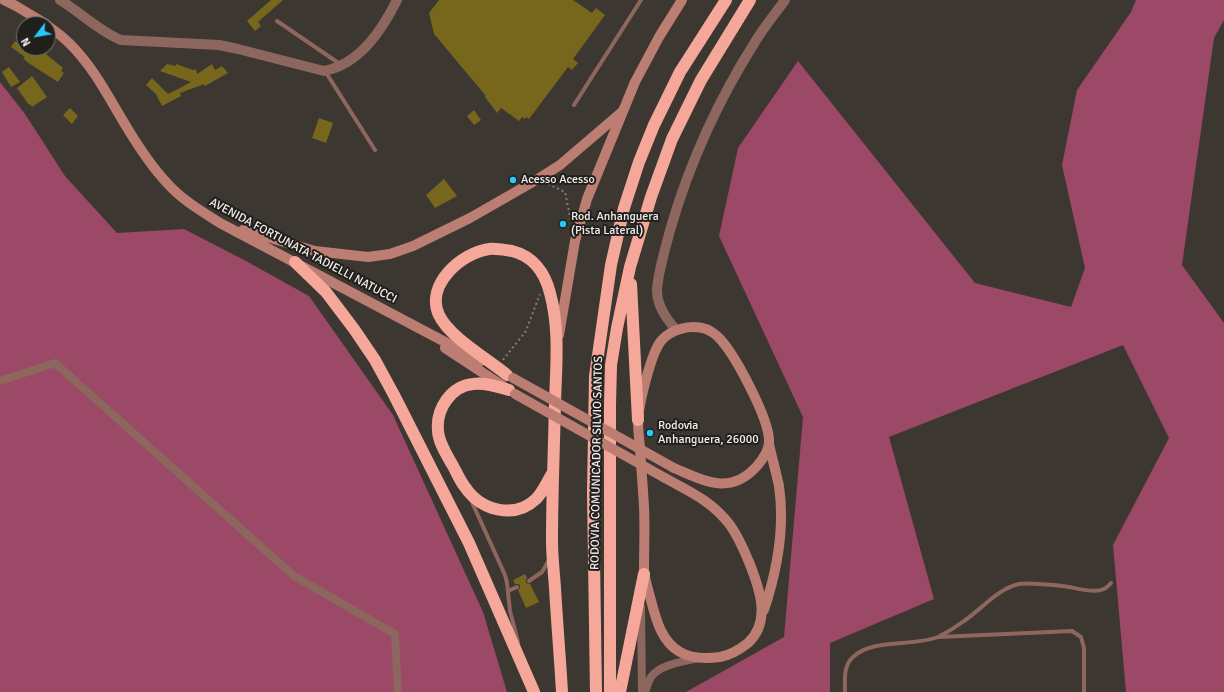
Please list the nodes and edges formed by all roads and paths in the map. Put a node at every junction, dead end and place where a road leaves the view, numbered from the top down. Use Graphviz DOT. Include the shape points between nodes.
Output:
graph roads {
  1 [pos="4,0"];
  2 [pos="60,0"];
  3 [pos="397,0"];
  4 [pos="641,0"];
  5 [pos="682,0"];
  6 [pos="726,0"];
  7 [pos="750,0"];
  8 [pos="785,0"];
  9 [pos="32,16"];
  10 [pos="278,21"];
  11 [pos="56,32"];
  12 [pos="342,65"];
  13 [pos="324,71"];
  14 [pos="574,105"];
  15 [pos="623,111"];
  16 [pos="375,150"];
  17 [pos="538,179"];
  18 [pos="220,223"];
  19 [pos="575,241"];
  20 [pos="295,262"];
  21 [pos="630,267"];
  22 [pos="546,278"];
  23 [pos="394,315"];
  24 [pos="676,330"];
  25 [pos="557,348"];
  26 [pos="506,374"];
  27 [pos="0,381"];
  28 [pos="512,392"];
  29 [pos="638,420"];
  30 [pos="769,444"];
  31 [pos="553,473"];
  32 [pos="464,487"];
  33 [pos="552,544"];
  34 [pos="644,574"];
  35 [pos="529,581"];
  36 [pos="1111,583"];
  37 [pos="517,587"];
  38 [pos="508,591"];
  39 [pos="640,594"];
  40 [pos="762,615"];
  41 [pos="938,637"];
  42 [pos="699,658"];
  43 [pos="528,674"];
  44 [pos="398,692"];
  45 [pos="534,692"];
  46 [pos="562,692"];
  47 [pos="596,692"];
  48 [pos="610,692"];
  49 [pos="620,692"];
  50 [pos="643,692"];
  51 [pos="845,692"];
  52 [pos="1084,692"];
  1 -- 9 [label="main road, AVENIDA FORTUNATA TADIELLI NATUCCI"];
  2 -- 13 [label="street" via="110,36 121,40 219,45"];
  3 -- 12 [label="street" via="384,25 367,46"];
  4 -- 14 [label="lane"];
  5 -- 15 [label="main road" via="635,82"];
  6 -- 47 [label="highway, RODOVIA COMUNICADOR SILVIO SANTOS" via="680,72 654,125 624,208 611,265 595,376 593,492"];
  7 -- 21 [label="highway, RODOVIA COMUNICADOR SILVIO SANTOS" via="701,80 672,139"];
  8 -- 24 [label="street" via="755,41 721,98 679,201 663,254 657,290 665,318"];
  10 -- 12 [label="lane"];
  11 -- 18 [label="main road, AVENIDA FORTUNATA TADIELLI NATUCCI" via="86,63 151,164 168,184 190,204"];
  12 -- 13 [label="street"];
  13 -- 16 [label="lane"];
  15 -- 17 [label="main road" via="560,165"];
  15 -- 19 [label="main road" via="587,199"];
  17 -- 18 [label="main road" via="470,218 413,246 390,254 368,257 315,252"];
  17 -- 19 [label="path" via="564,192"];
  18 -- 20 [label="main road, AVENIDA FORTUNATA TADIELLI NATUCCI"];
  19 -- 25 [label="main road"];
  20 -- 23 [label="main road, AVENIDA FORTUNATA TADIELLI NATUCCI"];
  20 -- 43 [label="highway" via="326,292 375,360 469,543"];
  21 -- 29 [label="highway"];
  21 -- 48 [label="highway, RODOVIA COMUNICADOR SILVIO SANTOS" via="611,364"];
  22 -- 25 [label="highway" via="551,294"];
  22 -- 26 [label="path"];
  22 -- 26 [label="highway" via="532,261 520,253 489,249 473,254 456,264 446,274 438,290 438,314 444,324"];
  23 -- 26 [label="main road, AVENIDA FORTUNATA TADIELLI NATUCCI"];
  23 -- 28 [label="main road, AVENIDA FORTUNATA TADIELLI NATUCCI"];
  24 -- 29 [label="main road" via="659,343 646,382"];
  24 -- 30 [label="main road" via="692,327 707,330 719,337 729,349 758,402"];
  25 -- 31 [label="highway"];
  26 -- 30 [label="main road, AVENIDA FORTUNATA TADIELLI NATUCCI, bridge" via="674,468 707,482 722,484 736,481 750,473 764,458"];
  27 -- 44 [label="street" via="55,363 294,576 395,634"];
  28 -- 32 [label="highway" via="472,384 454,392 442,407 438,431 444,449"];
  28 -- 40 [label="main road, AVENIDA FORTUNATA TADIELLI NATUCCI, bridge" via="704,500 719,512 744,549 761,599"];
  29 -- 34 [label="main road" via="644,516"];
  30 -- 40 [label="main road" via="779,486 780,530 776,566"];
  31 -- 32 [label="highway" via="535,500 518,509 506,511 481,503"];
  31 -- 33 [label="highway"];
  32 -- 38 [label="lane" via="501,564"];
  33 -- 35 [label="lane" via="545,568"];
  33 -- 46 [label="highway"];
  34 -- 39 [label="highway"];
  34 -- 42 [label="main road" via="658,625 668,642 678,651"];
  36 -- 41 [label="lane" via="1105,589 1095,591 1062,586 1012,586 964,622"];
  37 -- 38 [label="lane"];
  38 -- 43 [label="lane" via="510,611"];
  39 -- 49 [label="highway"];
  39 -- 50 [label="street"];
  40 -- 42 [label="main road" via="752,639 742,648 728,655"];
  41 -- 51 [label="lane" via="915,643 874,647 859,653 851,658 846,668"];
  41 -- 52 [label="lane" via="1072,631 1081,637 1084,648"];
  42 -- 50 [label="street" via="679,662 656,672"];
  43 -- 45 [label="highway"];
}
